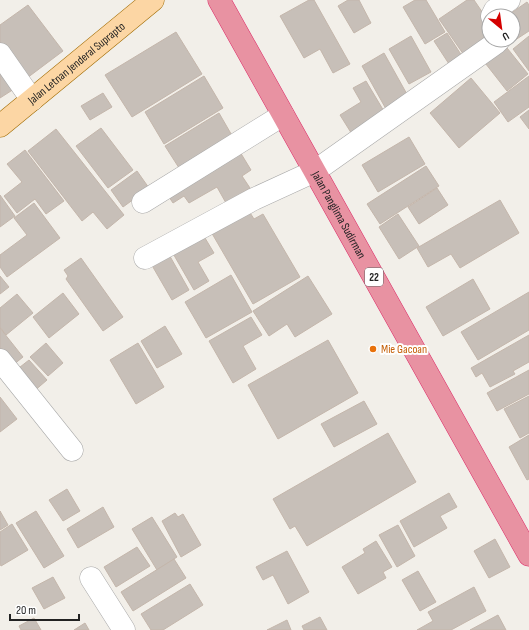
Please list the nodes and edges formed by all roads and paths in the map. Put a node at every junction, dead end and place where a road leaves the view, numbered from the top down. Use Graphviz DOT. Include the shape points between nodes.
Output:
graph roads {
  1 [pos="153,0"];
  2 [pos="219,0"];
  3 [pos="509,0"];
  4 [pos="498,8"];
  5 [pos="489,48"];
  6 [pos="0,54"];
  7 [pos="32,100"];
  8 [pos="283,114"];
  9 [pos="0,126"];
  10 [pos="315,171"];
  11 [pos="143,202"];
  12 [pos="145,258"];
  13 [pos="0,360"];
  14 [pos="72,450"];
  15 [pos="529,555"];
  16 [pos="91,578"];
  17 [pos="124,630"];
  1 -- 7 [label="main road, Jalan Letnan Jenderal Suprapto"];
  2 -- 8 [label="highway, Jalan Panglima Sudirman / 22"];
  3 -- 4 [label="street"];
  5 -- 10 [label="street"];
  6 -- 7 [label="street"];
  7 -- 9 [label="main road, Jalan Letnan Jenderal Suprapto"];
  8 -- 10 [label="highway, Jalan Panglima Sudirman / 22"];
  8 -- 11 [label="street"];
  10 -- 12 [label="street" via="254,199"];
  10 -- 15 [label="highway, Jalan Panglima Sudirman / 22"];
  13 -- 14 [label="street"];
  16 -- 17 [label="street"];
}
